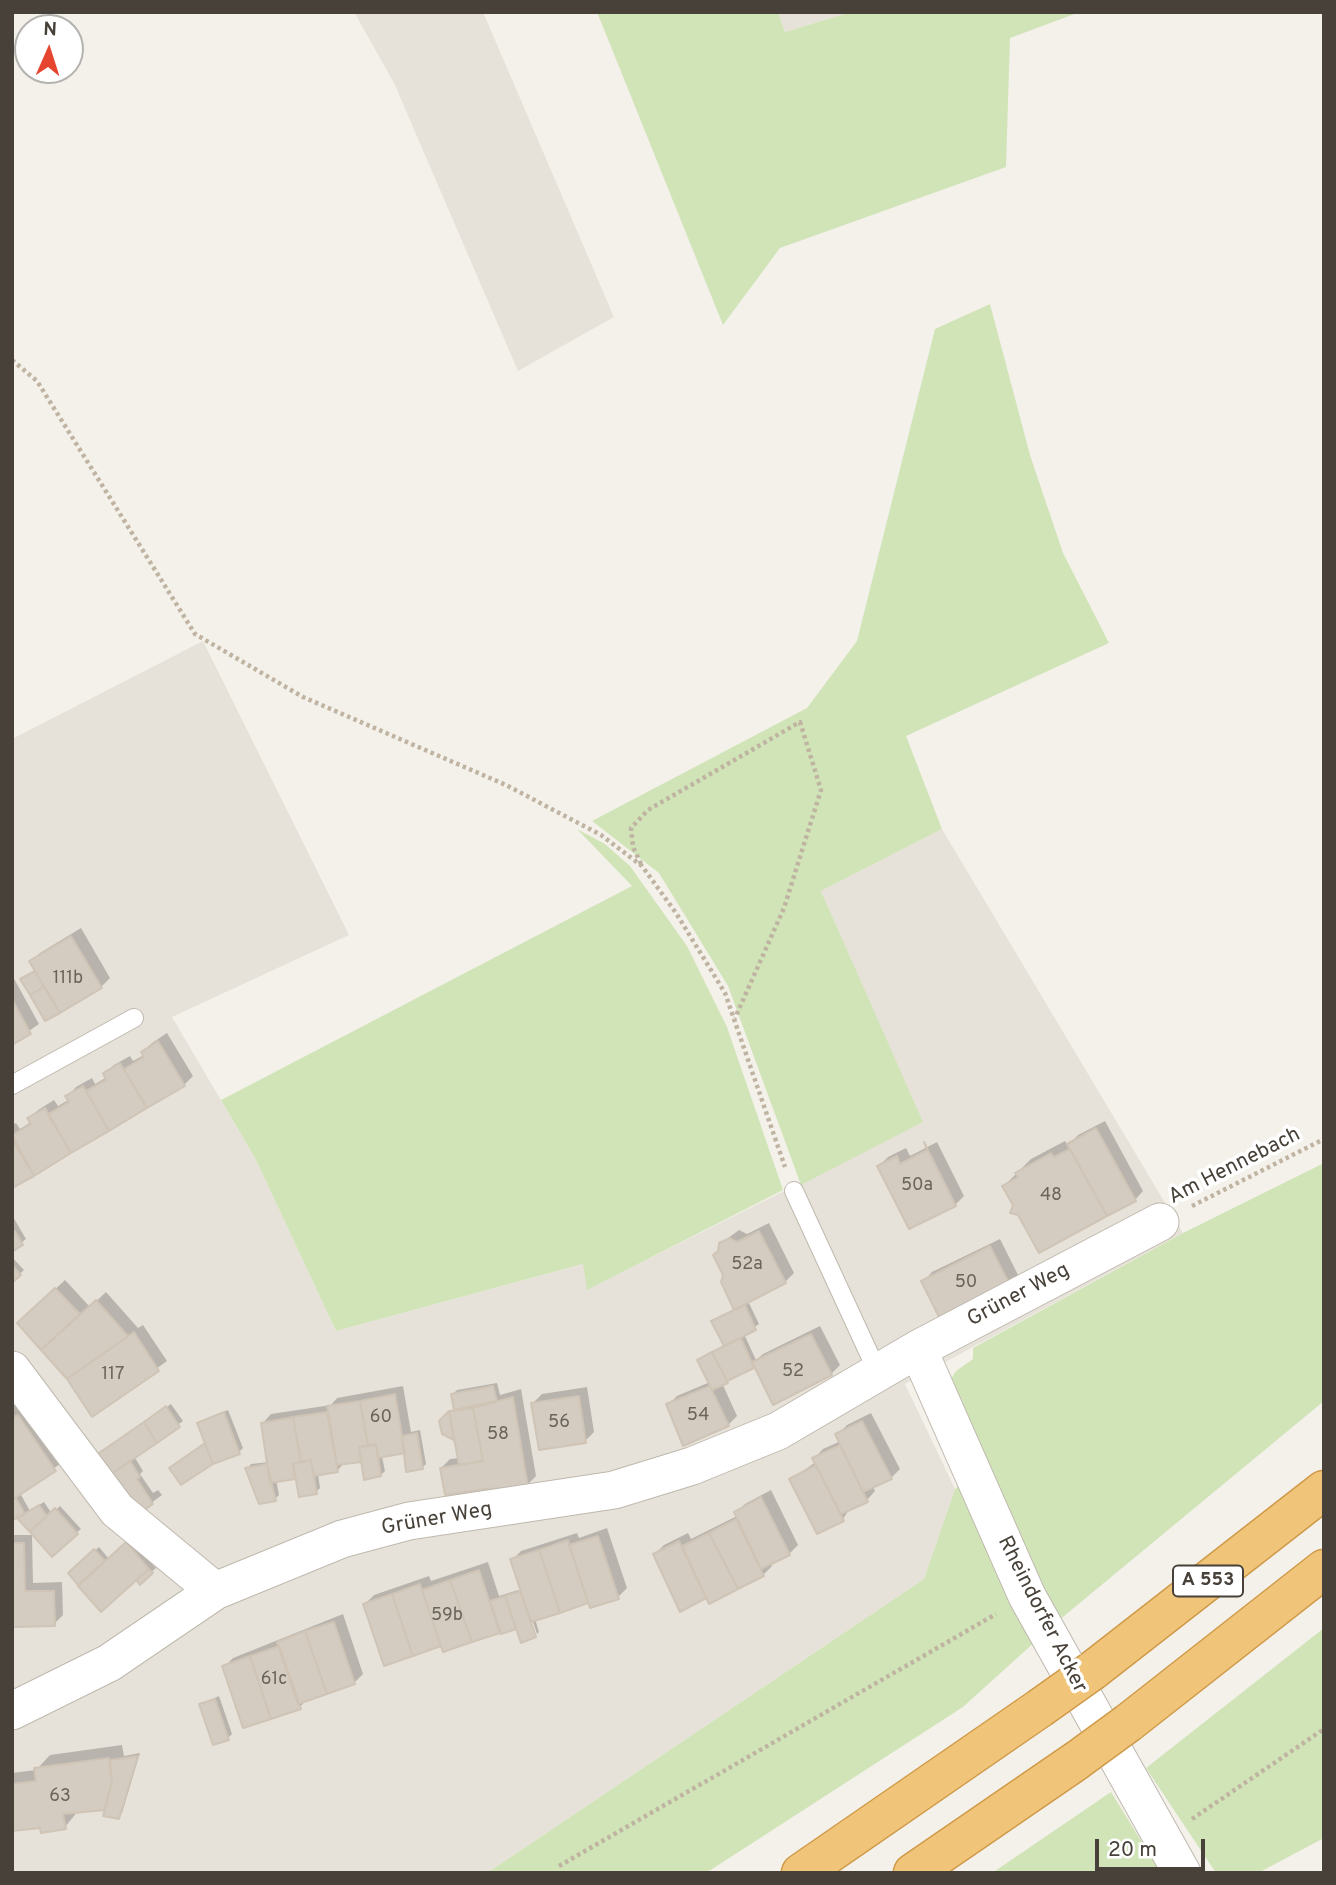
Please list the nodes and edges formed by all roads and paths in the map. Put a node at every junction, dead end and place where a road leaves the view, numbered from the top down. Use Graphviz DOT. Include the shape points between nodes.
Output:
graph roads {
  1 [pos="12,360"];
  2 [pos="642,866"];
  3 [pos="134,1018"];
  4 [pos="735,1019"];
  5 [pos="12,1085"];
  6 [pos="1324,1139"];
  7 [pos="794,1191"];
  8 [pos="1160,1222"];
  9 [pos="918,1349"];
  10 [pos="12,1370"];
  11 [pos="878,1373"];
  12 [pos="1324,1490"];
  13 [pos="1324,1569"];
  14 [pos="215,1591"];
  15 [pos="1027,1596"];
  16 [pos="12,1711"];
  17 [pos="1324,1729"];
  18 [pos="1162,1839"];
  19 [pos="559,1866"];
  20 [pos="801,1873"];
  21 [pos="913,1873"];
  22 [pos="1182,1873"];
  1 -- 2 [label="path" via="37,381 195,634 303,697 506,785 601,835"];
  2 -- 4 [label="path" via="725,993"];
  2 -- 4 [label="path" via="631,828 648,810 800,722 821,790 784,908"];
  3 -- 5 [label="lane"];
  4 -- 7 [label="path"];
  6 -- 8 [label="path, Am Hennebach"];
  7 -- 11 [label="lane"];
  8 -- 9 [label="street, Grüner Weg"];
  9 -- 11 [label="street, Grüner Weg"];
  9 -- 15 [label="street, Rheindorfer Acker"];
  10 -- 14 [label="street" via="117,1510"];
  11 -- 14 [label="street, Grüner Weg" via="778,1431 692,1466 614,1490 409,1521 342,1539"];
  12 -- 20 [label="highway, A 553, bridge" via="1092,1671"];
  13 -- 21 [label="highway, A 553, bridge" via="1128,1723"];
  14 -- 16 [label="street, Grüner Weg" via="108,1663"];
  15 -- 18 [label="street, Rheindorfer Acker"];
  15 -- 19 [label="path"];
  17 -- 18 [label="path"];
  18 -- 22 [label="street, Rheindorfer Acker"];
}
